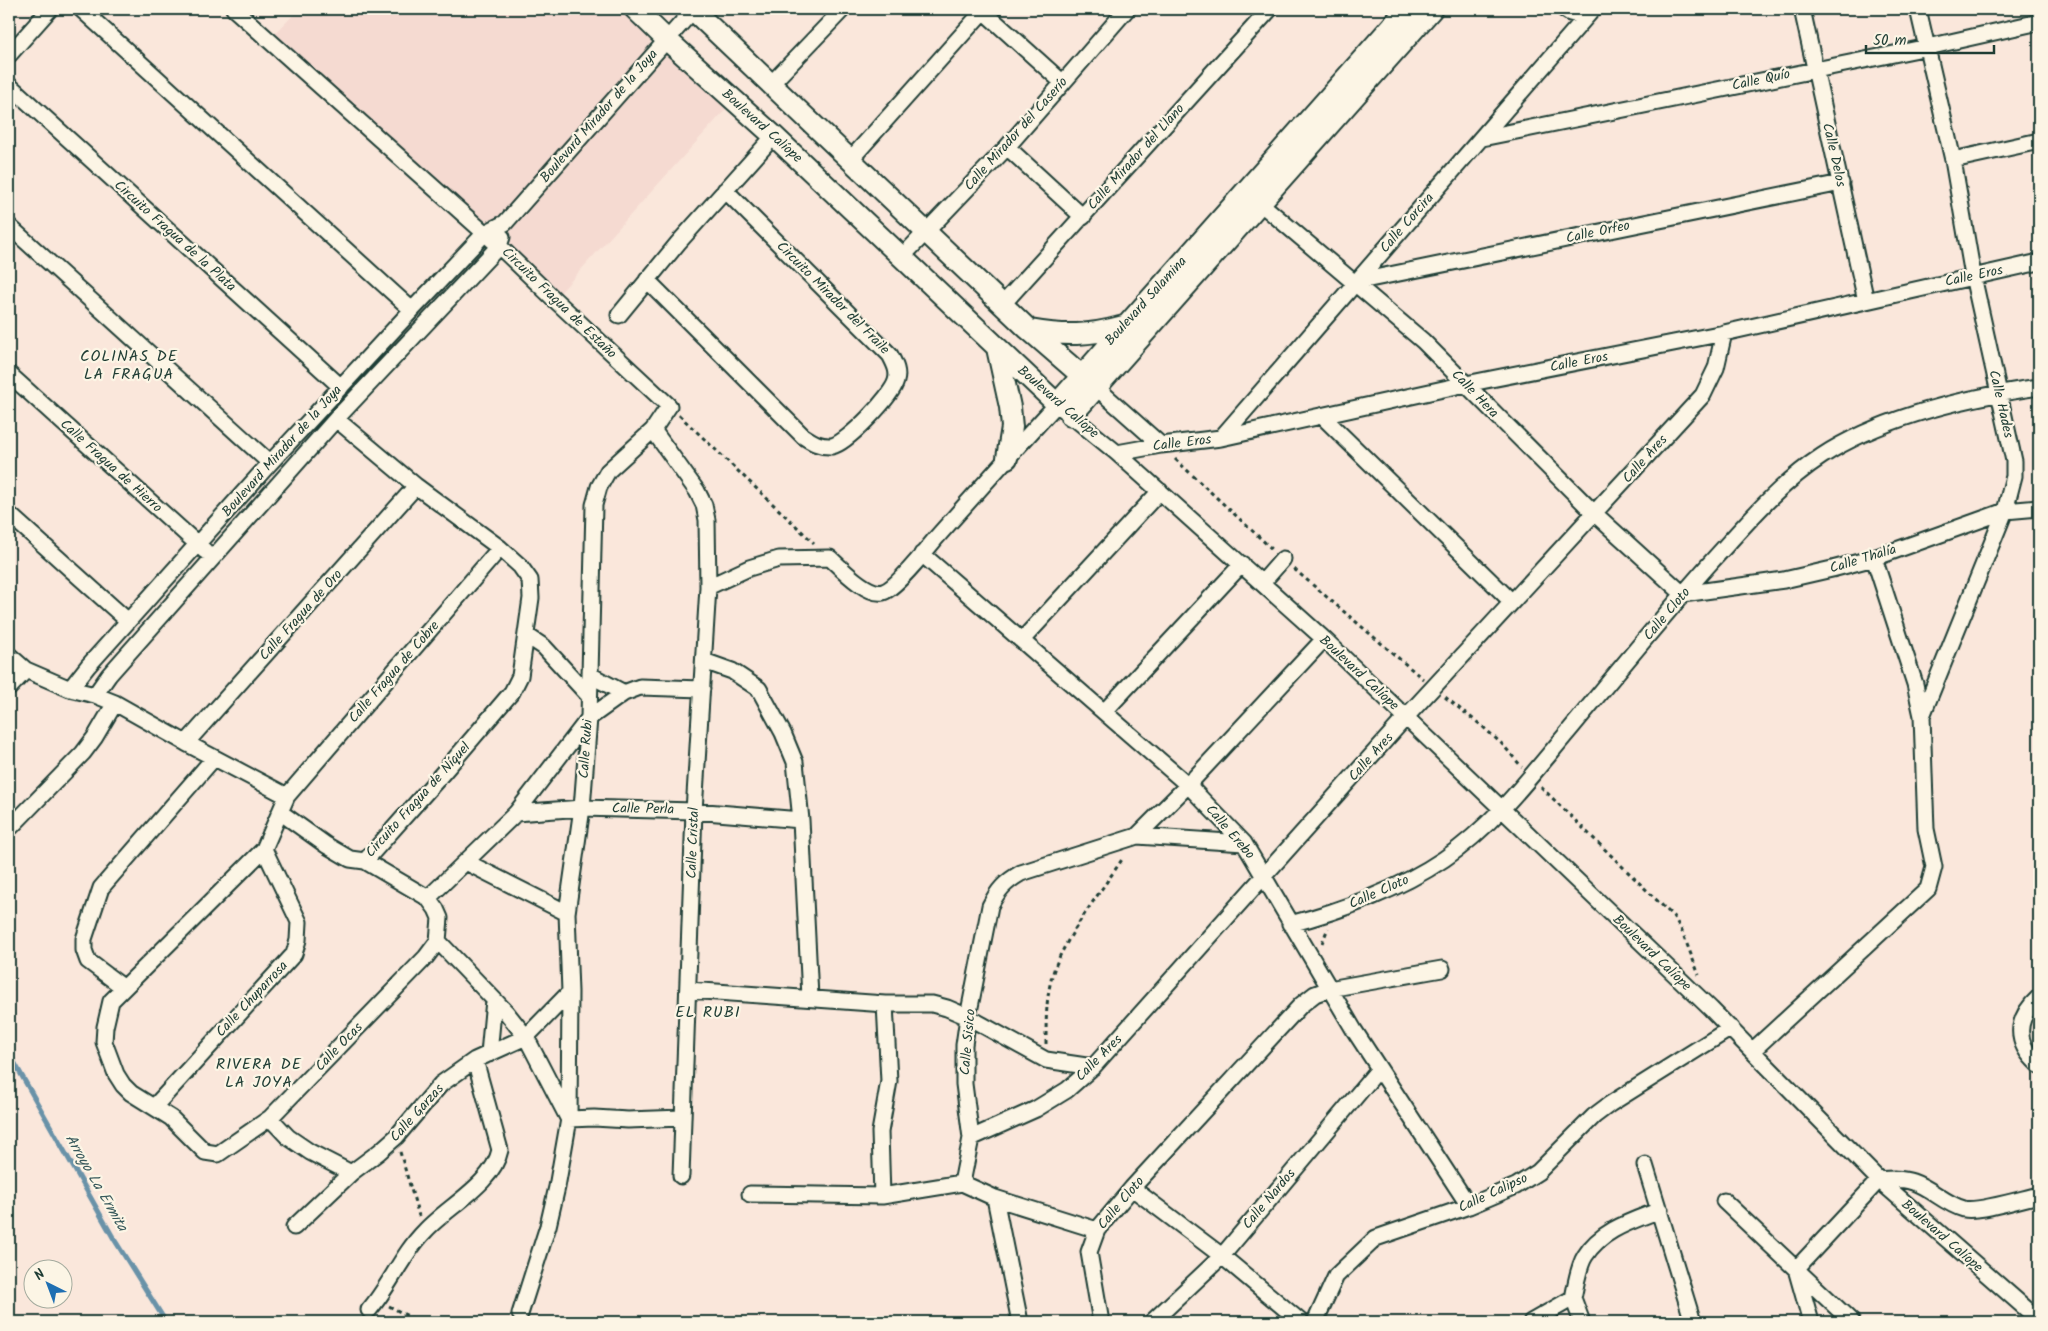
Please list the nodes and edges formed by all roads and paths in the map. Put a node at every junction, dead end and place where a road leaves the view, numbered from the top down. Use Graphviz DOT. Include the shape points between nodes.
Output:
graph roads {
  1 [pos="50,9"];
  2 [pos="81,9"];
  3 [pos="234,9"];
  4 [pos="635,9"];
  5 [pos="693,9"];
  6 [pos="843,9"];
  7 [pos="983,9"];
  8 [pos="1127,9"];
  9 [pos="1270,9"];
  10 [pos="1406,9"];
  11 [pos="1432,9"];
  12 [pos="1564,9"];
  13 [pos="1802,9"];
  14 [pos="1918,9"];
  15 [pos="1590,13"];
  16 [pos="2039,22"];
  17 [pos="666,39"];
  18 [pos="1928,47"];
  19 [pos="9,55"];
  20 [pos="1815,69"];
  21 [pos="1062,82"];
  22 [pos="771,84"];
  23 [pos="9,85"];
  24 [pos="774,136"];
  25 [pos="1482,138"];
  26 [pos="2039,141"];
  27 [pos="1007,147"];
  28 [pos="850,160"];
  29 [pos="1953,160"];
  30 [pos="1840,183"];
  31 [pos="725,190"];
  32 [pos="1259,202"];
  33 [pos="1083,217"];
  34 [pos="505,223"];
  35 [pos="9,226"];
  36 [pos="926,232"];
  37 [pos="485,233"];
  38 [pos="499,246"];
  39 [pos="902,257"];
  40 [pos="2039,262"];
  41 [pos="1973,276"];
  42 [pos="647,280"];
  43 [pos="1355,282"];
  44 [pos="1866,301"];
  45 [pos="1002,305"];
  46 [pos="412,310"];
  47 [pos="619,315"];
  48 [pos="1124,326"];
  49 [pos="1028,330"];
  50 [pos="1724,333"];
  51 [pos="997,348"];
  52 [pos="9,374"];
  53 [pos="1088,381"];
  54 [pos="1466,384"];
  55 [pos="341,387"];
  56 [pos="2039,387"];
  57 [pos="1998,393"];
  58 [pos="669,406"];
  59 [pos="1064,410"];
  60 [pos="1322,416"];
  61 [pos="336,419"];
  62 [pos="653,430"];
  63 [pos="1220,438"];
  64 [pos="1161,445"];
  65 [pos="1116,453"];
  66 [pos="1007,458"];
  67 [pos="270,463"];
  68 [pos="416,486"];
  69 [pos="1160,491"];
  70 [pos="2039,508"];
  71 [pos="2005,511"];
  72 [pos="9,514"];
  73 [pos="1595,514"];
  74 [pos="197,544"];
  75 [pos="500,548"];
  76 [pos="922,554"];
  77 [pos="830,558"];
  78 [pos="1874,558"];
  79 [pos="213,559"];
  80 [pos="1283,559"];
  81 [pos="1242,564"];
  82 [pos="1262,583"];
  83 [pos="708,588"];
  84 [pos="1683,594"];
  85 [pos="1512,602"];
  86 [pos="128,621"];
  87 [pos="526,636"];
  88 [pos="1324,639"];
  89 [pos="1022,640"];
  90 [pos="9,656"];
  91 [pos="704,661"];
  92 [pos="26,670"];
  93 [pos="590,676"];
  94 [pos="9,688"];
  95 [pos="1433,688"];
  96 [pos="70,689"];
  97 [pos="702,689"];
  98 [pos="624,693"];
  99 [pos="95,695"];
  100 [pos="589,696"];
  101 [pos="115,703"];
  102 [pos="1104,712"];
  103 [pos="1922,716"];
  104 [pos="1406,717"];
  105 [pos="589,718"];
  106 [pos="186,743"];
  107 [pos="214,758"];
  108 [pos="1530,777"];
  109 [pos="1188,785"];
  110 [pos="287,796"];
  111 [pos="582,808"];
  112 [pos="1502,809"];
  113 [pos="694,811"];
  114 [pos="280,812"];
  115 [pos="516,814"];
  116 [pos="801,820"];
  117 [pos="11,826"];
  118 [pos="1137,836"];
  119 [pos="1244,843"];
  120 [pos="264,849"];
  121 [pos="365,861"];
  122 [pos="466,862"];
  123 [pos="1263,878"];
  124 [pos="428,898"];
  125 [pos="1336,912"];
  126 [pos="567,913"];
  127 [pos="1290,924"];
  128 [pos="438,941"];
  129 [pos="1314,964"];
  130 [pos="1442,969"];
  131 [pos="124,988"];
  132 [pos="1329,989"];
  133 [pos="688,990"];
  134 [pos="570,992"];
  135 [pos="2039,997"];
  136 [pos="810,998"];
  137 [pos="494,1000"];
  138 [pos="885,1004"];
  139 [pos="1711,1009"];
  140 [pos="968,1017"];
  141 [pos="1731,1028"];
  142 [pos="526,1037"];
  143 [pos="1752,1051"];
  144 [pos="489,1054"];
  145 [pos="475,1060"];
  146 [pos="1046,1060"];
  147 [pos="2039,1065"];
  148 [pos="1093,1067"];
  149 [pos="1379,1069"];
  150 [pos="154,1107"];
  151 [pos="270,1118"];
  152 [pos="682,1118"];
  153 [pos="569,1119"];
  154 [pos="396,1137"];
  155 [pos="972,1138"];
  156 [pos="1645,1165"];
  157 [pos="351,1173"];
  158 [pos="681,1176"];
  159 [pos="1879,1180"];
  160 [pos="962,1183"];
  161 [pos="1132,1188"];
  162 [pos="750,1194"];
  163 [pos="2039,1195"];
  164 [pos="882,1196"];
  165 [pos="995,1198"];
  166 [pos="1724,1201"];
  167 [pos="1469,1206"];
  168 [pos="1660,1210"];
  169 [pos="294,1227"];
  170 [pos="1097,1230"];
  171 [pos="424,1231"];
  172 [pos="1222,1256"];
  173 [pos="1796,1269"];
  174 [pos="1573,1298"];
  175 [pos="373,1305"];
  176 [pos="520,1314"];
  177 [pos="2039,1320"];
  178 [pos="419,1322"];
  179 [pos="1020,1322"];
  180 [pos="1101,1322"];
  181 [pos="1152,1322"];
  182 [pos="1301,1322"];
  183 [pos="1315,1322"];
  184 [pos="1532,1322"];
  185 [pos="1582,1322"];
  186 [pos="1693,1322"];
  187 [pos="1811,1322"];
  188 [pos="1852,1322"];
  1 -- 19 [label="street"];
  2 -- 46 [label="street"];
  3 -- 37 [label="street, Circuito Fragua de Estaño"];
  4 -- 17 [label="street, Boulevard Calíope"];
  5 -- 17 [label="street, Boulevard Mirador de la Joya"];
  5 -- 22 [label="street"];
  6 -- 22 [label="street"];
  7 -- 21 [label="street"];
  7 -- 28 [label="street"];
  8 -- 21 [label="street, Calle Mirador del Caserío"];
  9 -- 33 [label="street, Calle Mirador del Llano"];
  10 -- 48 [label="street, Boulevard Salamina"];
  11 -- 32 [label="street, Boulevard Salamina"];
  12 -- 15 [label="street" via="1570,13"];
  13 -- 20 [label="street, Calle Delos"];
  14 -- 18 [label="street, Calle Hades"];
  15 -- 25 [label="street, Calle Corcira"];
  16 -- 18 [label="street, Calle Quío"];
  17 -- 24 [label="street, Boulevard Calíope"];
  17 -- 34 [label="street, Boulevard Mirador de la Joya"];
  18 -- 20 [label="street, Calle Quío"];
  18 -- 29 [label="street, Calle Hades"];
  20 -- 25 [label="street, Calle Quío"];
  20 -- 30 [label="street, Calle Delos"];
  21 -- 27 [label="street, Calle Mirador del Caserío"];
  22 -- 28 [label="street"];
  23 -- 55 [label="street, Circuito Fragua de la Plata"];
  24 -- 31 [label="street"];
  24 -- 39 [label="street, Boulevard Calíope"];
  25 -- 43 [label="street, Calle Corcira"];
  26 -- 29 [label="street"];
  27 -- 33 [label="street"];
  27 -- 36 [label="street, Calle Mirador del Caserío"];
  28 -- 36 [label="street"];
  29 -- 41 [label="street, Calle Hades"];
  30 -- 43 [label="street, Calle Orfeo"];
  30 -- 44 [label="street, Calle Delos"];
  31 -- 42 [label="street"];
  31 -- 42 [label="street, Circuito Mirador del Fraile" via="890,355 896,367 897,380 890,392 848,438 833,446 818,445 803,436"];
  32 -- 43 [label="street, Calle Hera"];
  32 -- 53 [label="street, Boulevard Salamina"];
  33 -- 45 [label="street, Calle Mirador del Llano"];
  34 -- 37 [label="street, Boulevard Mirador de la Joya"];
  34 -- 38 [label="street, Boulevard Mirador de la Joya"];
  35 -- 67 [label="street"];
  36 -- 39 [label="street, Calle Mirador del Caserío"];
  36 -- 45 [label="street"];
  37 -- 38 [label="street, Circuito Fragua de Estaño"];
  37 -- 46 [label="street, Boulevard Mirador de la Joya"];
  38 -- 58 [label="street, Circuito Fragua de Estaño"];
  38 -- 61 [label="street, Boulevard Mirador de la Joya"];
  39 -- 51 [label="street, Boulevard Calíope"];
  40 -- 41 [label="street, Calle Eros"];
  41 -- 44 [label="street, Calle Eros"];
  41 -- 57 [label="street, Calle Hades"];
  42 -- 47 [label="street"];
  43 -- 54 [label="street, Calle Hera"];
  43 -- 63 [label="street, Calle Corcira"];
  44 -- 50 [label="street, Calle Eros"];
  45 -- 49 [label="street"];
  46 -- 55 [label="street, Boulevard Mirador de la Joya"];
  48 -- 49 [label="street" via="1078,336"];
  48 -- 53 [label="street, Boulevard Salamina"];
  49 -- 53 [label="street"];
  50 -- 54 [label="street, Calle Eros"];
  50 -- 73 [label="street, Calle Ares" via="1716,368 1703,395"];
  51 -- 59 [label="street, Boulevard Calíope"];
  51 -- 66 [label="street" via="1012,428"];
  52 -- 74 [label="street, Calle Fragua de Hierro"];
  53 -- 59 [label="street, Boulevard Salamina"];
  53 -- 64 [label="street"];
  54 -- 60 [label="street, Calle Eros"];
  54 -- 73 [label="street, Calle Hera"];
  55 -- 67 [label="street, Boulevard Mirador de la Joya"];
  56 -- 57 [label="street, Calle Cloto"];
  57 -- 71 [label="street, Calle Hades" via="2014,468"];
  57 -- 84 [label="street, Calle Cloto" via="1863,433 1822,456 1782,486"];
  58 -- 62 [label="street, Calle Rubi"];
  58 -- 77 [label="path"];
  59 -- 65 [label="street, Boulevard Calíope"];
  59 -- 66 [label="street, Boulevard Salamina"];
  60 -- 63 [label="street, Calle Eros"];
  60 -- 85 [label="street"];
  61 -- 68 [label="street, Circuito Fragua de Níquel"];
  61 -- 79 [label="street, Boulevard Mirador de la Joya"];
  62 -- 83 [label="street, Calle Cristal" via="704,505"];
  62 -- 93 [label="street, Calle Rubi" via="608,471 594,505"];
  63 -- 64 [label="street, Calle Eros"];
  64 -- 65 [label="street, Calle Eros"];
  64 -- 80 [label="path"];
  65 -- 69 [label="street, Boulevard Calíope"];
  66 -- 76 [label="street, Boulevard Salamina"];
  67 -- 74 [label="street, Boulevard Mirador de la Joya"];
  68 -- 75 [label="street, Circuito Fragua de Níquel"];
  68 -- 106 [label="street, Calle Fragua de Oro"];
  69 -- 81 [label="street, Boulevard Calíope"];
  69 -- 89 [label="street"];
  70 -- 71 [label="street, Calle Thalía"];
  71 -- 78 [label="street, Calle Thalía"];
  71 -- 103 [label="street, Calle Hades"];
  72 -- 86 [label="street"];
  73 -- 84 [label="street, Calle Hera"];
  73 -- 85 [label="street, Calle Ares"];
  74 -- 79 [label="street, Calle Fragua de Hierro"];
  74 -- 86 [label="street, Boulevard Mirador de la Joya"];
  75 -- 87 [label="street, Circuito Fragua de Níquel" via="530,580"];
  75 -- 110 [label="street, Calle Fragua de Cobre"];
  76 -- 77 [label="street, Boulevard Salamina" via="892,586 874,593"];
  76 -- 89 [label="street, Calle Erebo"];
  77 -- 83 [label="street" via="779,559 749,568"];
  78 -- 84 [label="street, Calle Thalía" via="1784,580"];
  78 -- 103 [label="street"];
  79 -- 99 [label="street, Boulevard Mirador de la Joya"];
  80 -- 82 [label="street"];
  80 -- 95 [label="path"];
  81 -- 82 [label="street, Boulevard Calíope"];
  81 -- 102 [label="street"];
  82 -- 88 [label="street, Boulevard Calíope"];
  83 -- 91 [label="street, Calle Cristal"];
  84 -- 108 [label="street, Calle Cloto"];
  85 -- 95 [label="street, Calle Ares"];
  86 -- 96 [label="street, Boulevard Mirador de la Joya"];
  87 -- 100 [label="street" via="544,647"];
  87 -- 121 [label="street, Circuito Fragua de Níquel" via="520,676 512,692"];
  88 -- 104 [label="street, Boulevard Calíope"];
  88 -- 109 [label="street"];
  89 -- 102 [label="street, Calle Erebo"];
  90 -- 92 [label="street"];
  91 -- 97 [label="street, Calle Cristal"];
  91 -- 116 [label="street" via="732,671 759,689 796,762"];
  92 -- 94 [label="street"];
  92 -- 96 [label="street"];
  93 -- 98 [label="street"];
  93 -- 100 [label="street, Calle Rubi"];
  95 -- 104 [label="street, Calle Ares"];
  95 -- 108 [label="path" via="1502,744"];
  96 -- 99 [label="street"];
  97 -- 98 [label="street" via="640,687"];
  97 -- 113 [label="street, Calle Cristal"];
  98 -- 105 [label="street"];
  99 -- 101 [label="street"];
  100 -- 105 [label="street, Calle Rubi"];
  101 -- 106 [label="street"];
  101 -- 117 [label="street" via="83,753"];
  102 -- 109 [label="street, Calle Erebo"];
  103 -- 143 [label="street, Calle Hades" via="1926,829 1934,867 1928,889"];
  104 -- 112 [label="street, Boulevard Calíope"];
  104 -- 123 [label="street, Calle Ares"];
  105 -- 111 [label="street, Calle Rubi"];
  105 -- 115 [label="street"];
  106 -- 107 [label="street"];
  107 -- 110 [label="street"];
  107 -- 131 [label="street" via="101,888 84,939 84,950 88,961"];
  108 -- 112 [label="street, Calle Cloto"];
  108 -- 139 [label="path" via="1672,916 1687,941"];
  109 -- 118 [label="street"];
  109 -- 119 [label="street, Calle Erebo"];
  110 -- 114 [label="street"];
  111 -- 113 [label="street, Calle Perla"];
  111 -- 115 [label="street, Calle Perla"];
  111 -- 126 [label="street, Calle Rubi"];
  112 -- 125 [label="street, Calle Cloto" via="1444,859 1411,878"];
  112 -- 139 [label="street, Boulevard Calíope"];
  113 -- 116 [label="street, Calle Perla"];
  113 -- 133 [label="street, Calle Cristal"];
  114 -- 120 [label="street"];
  114 -- 121 [label="street, Circuito Fragua de Níquel" via="350,859"];
  115 -- 122 [label="street"];
  116 -- 136 [label="street"];
  118 -- 119 [label="street"];
  118 -- 140 [label="street, Calle Sisico" via="1021,873 1002,886 990,906"];
  118 -- 146 [label="path" via="1055,967 1046,1004"];
  119 -- 123 [label="street, Calle Erebo"];
  120 -- 131 [label="street"];
  120 -- 150 [label="street, Calle Chuparrosa" via="299,922 294,954"];
  121 -- 124 [label="street"];
  122 -- 124 [label="street"];
  122 -- 126 [label="street"];
  123 -- 127 [label="street, Calle Erebo"];
  123 -- 148 [label="street, Calle Ares"];
  124 -- 128 [label="street" via="440,918"];
  125 -- 127 [label="street, Calle Cloto"];
  125 -- 129 [label="path, Calle Cloto"];
  126 -- 134 [label="street, Calle Rubi"];
  127 -- 129 [label="street, Calle Erebo"];
  128 -- 137 [label="street"];
  128 -- 151 [label="street, Calle Ocas"];
  129 -- 132 [label="street, Calle Erebo"];
  130 -- 132 [label="street, Calle Cloto"];
  131 -- 150 [label="street" via="111,1000 104,1042 116,1074 131,1093"];
  132 -- 149 [label="street, Calle Erebo"];
  132 -- 161 [label="street, Calle Cloto" via="1315,994 1301,1006"];
  133 -- 136 [label="street"];
  133 -- 152 [label="street, Calle Cristal"];
  134 -- 142 [label="street, Calle Garzas"];
  134 -- 153 [label="street, Calle Rubi"];
  135 -- 147 [label="street" via="2022,1019 2020,1034 2023,1047"];
  136 -- 138 [label="street"];
  137 -- 142 [label="street"];
  137 -- 144 [label="street"];
  138 -- 140 [label="street" via="932,1004"];
  138 -- 164 [label="street" via="889,1081 880,1132"];
  139 -- 141 [label="street, Boulevard Calíope"];
  140 -- 146 [label="street"];
  140 -- 155 [label="street, Calle Sisico" via="964,1084"];
  141 -- 143 [label="street, Boulevard Calíope"];
  141 -- 167 [label="street, Calle Calipso" via="1610,1104 1538,1172 1516,1186"];
  142 -- 144 [label="street, Calle Garzas"];
  142 -- 153 [label="street"];
  143 -- 159 [label="street, Boulevard Calíope"];
  144 -- 145 [label="street, Calle Garzas"];
  145 -- 154 [label="street, Calle Garzas" via="441,1084"];
  145 -- 171 [label="street" via="500,1150 498,1162 489,1174"];
  146 -- 148 [label="street"];
  148 -- 155 [label="street, Calle Ares" via="1067,1090 1036,1109"];
  149 -- 167 [label="street, Calle Erebo"];
  149 -- 172 [label="street, Calle Nardos"];
  150 -- 151 [label="street, Calle Ocas" via="171,1118 205,1152 218,1154"];
  151 -- 157 [label="street" via="288,1137 310,1152"];
  152 -- 153 [label="street"];
  152 -- 158 [label="street, Calle Cristal"];
  153 -- 176 [label="street, Calle Rubi" via="558,1187"];
  154 -- 157 [label="street, Calle Garzas"];
  154 -- 171 [label="path"];
  155 -- 160 [label="street, Calle Sisico"];
  156 -- 168 [label="street"];
  157 -- 169 [label="street, Calle Garzas"];
  159 -- 163 [label="street" via="1912,1181 1966,1209"];
  159 -- 173 [label="street"];
  159 -- 177 [label="street, Boulevard Calíope"];
  160 -- 164 [label="street"];
  160 -- 165 [label="street"];
  161 -- 170 [label="street, Calle Cloto"];
  161 -- 172 [label="street"];
  162 -- 164 [label="street"];
  165 -- 170 [label="street"];
  165 -- 179 [label="street"];
  166 -- 173 [label="street"];
  167 -- 183 [label="street, Calle Calipso" via="1376,1238 1336,1276"];
  168 -- 174 [label="street" via="1615,1228 1598,1240 1584,1258"];
  168 -- 186 [label="street"];
  170 -- 180 [label="street, Calle Cloto" via="1089,1252"];
  171 -- 175 [label="street"];
  172 -- 181 [label="street, Calle Nardos"];
  172 -- 182 [label="street"];
  173 -- 187 [label="street"];
  173 -- 188 [label="street"];
  174 -- 184 [label="street"];
  174 -- 185 [label="street"];
  175 -- 178 [label="path"];
}
